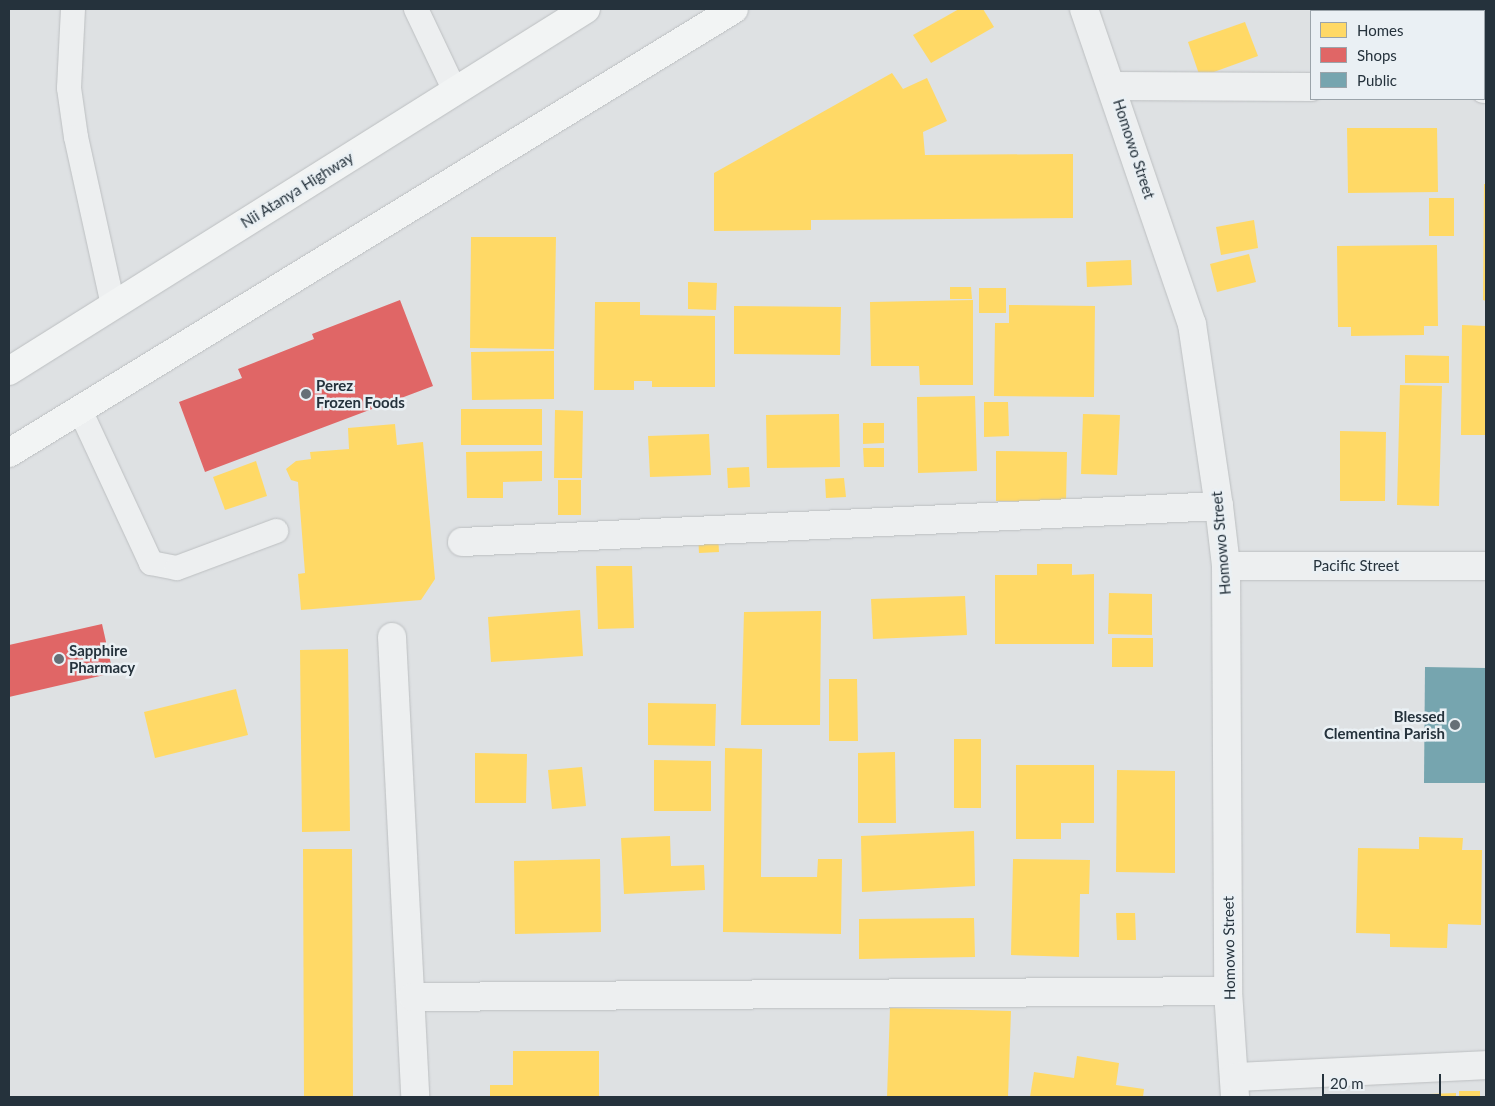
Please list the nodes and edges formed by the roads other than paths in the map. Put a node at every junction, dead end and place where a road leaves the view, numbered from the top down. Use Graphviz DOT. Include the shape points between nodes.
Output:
graph roads {
  1 [pos="73,9"];
  2 [pos="416,9"];
  3 [pos="586,9"];
  4 [pos="734,9"];
  5 [pos="1084,9"];
  6 [pos="1114,86"];
  7 [pos="1310,87"];
  8 [pos="455,91"];
  9 [pos="113,305"];
  10 [pos="9,371"];
  11 [pos="80,410"];
  12 [pos="9,454"];
  13 [pos="1219,506"];
  14 [pos="276,531"];
  15 [pos="462,542"];
  16 [pos="1226,566"];
  17 [pos="1486,566"];
  18 [pos="392,637"];
  19 [pos="1228,991"];
  20 [pos="413,997"];
  21 [pos="1486,1065"];
  22 [pos="1235,1087"];
  23 [pos="416,1097"];
  1 -- 9 [label="lane" via="69,88 74,127"];
  2 -- 8 [label="lane"];
  3 -- 8 [label="main road, Nii Atanya Highway"];
  4 -- 11 [label="main road"];
  5 -- 6 [label="street, Homowo Street"];
  6 -- 7 [label="street"];
  6 -- 13 [label="street, Homowo Street" via="1192,324"];
  8 -- 9 [label="main road, Nii Atanya Highway"];
  9 -- 10 [label="main road, Nii Atanya Highway"];
  11 -- 12 [label="main road"];
  11 -- 14 [label="lane" via="151,563 177,568"];
  13 -- 15 [label="street"];
  13 -- 16 [label="street, Homowo Street"];
  16 -- 17 [label="street, Pacific Street"];
  16 -- 19 [label="street, Homowo Street"];
  18 -- 20 [label="street"];
  19 -- 20 [label="street"];
  19 -- 22 [label="street, Homowo Street"];
  20 -- 23 [label="street"];
  21 -- 22 [label="street"];
}
